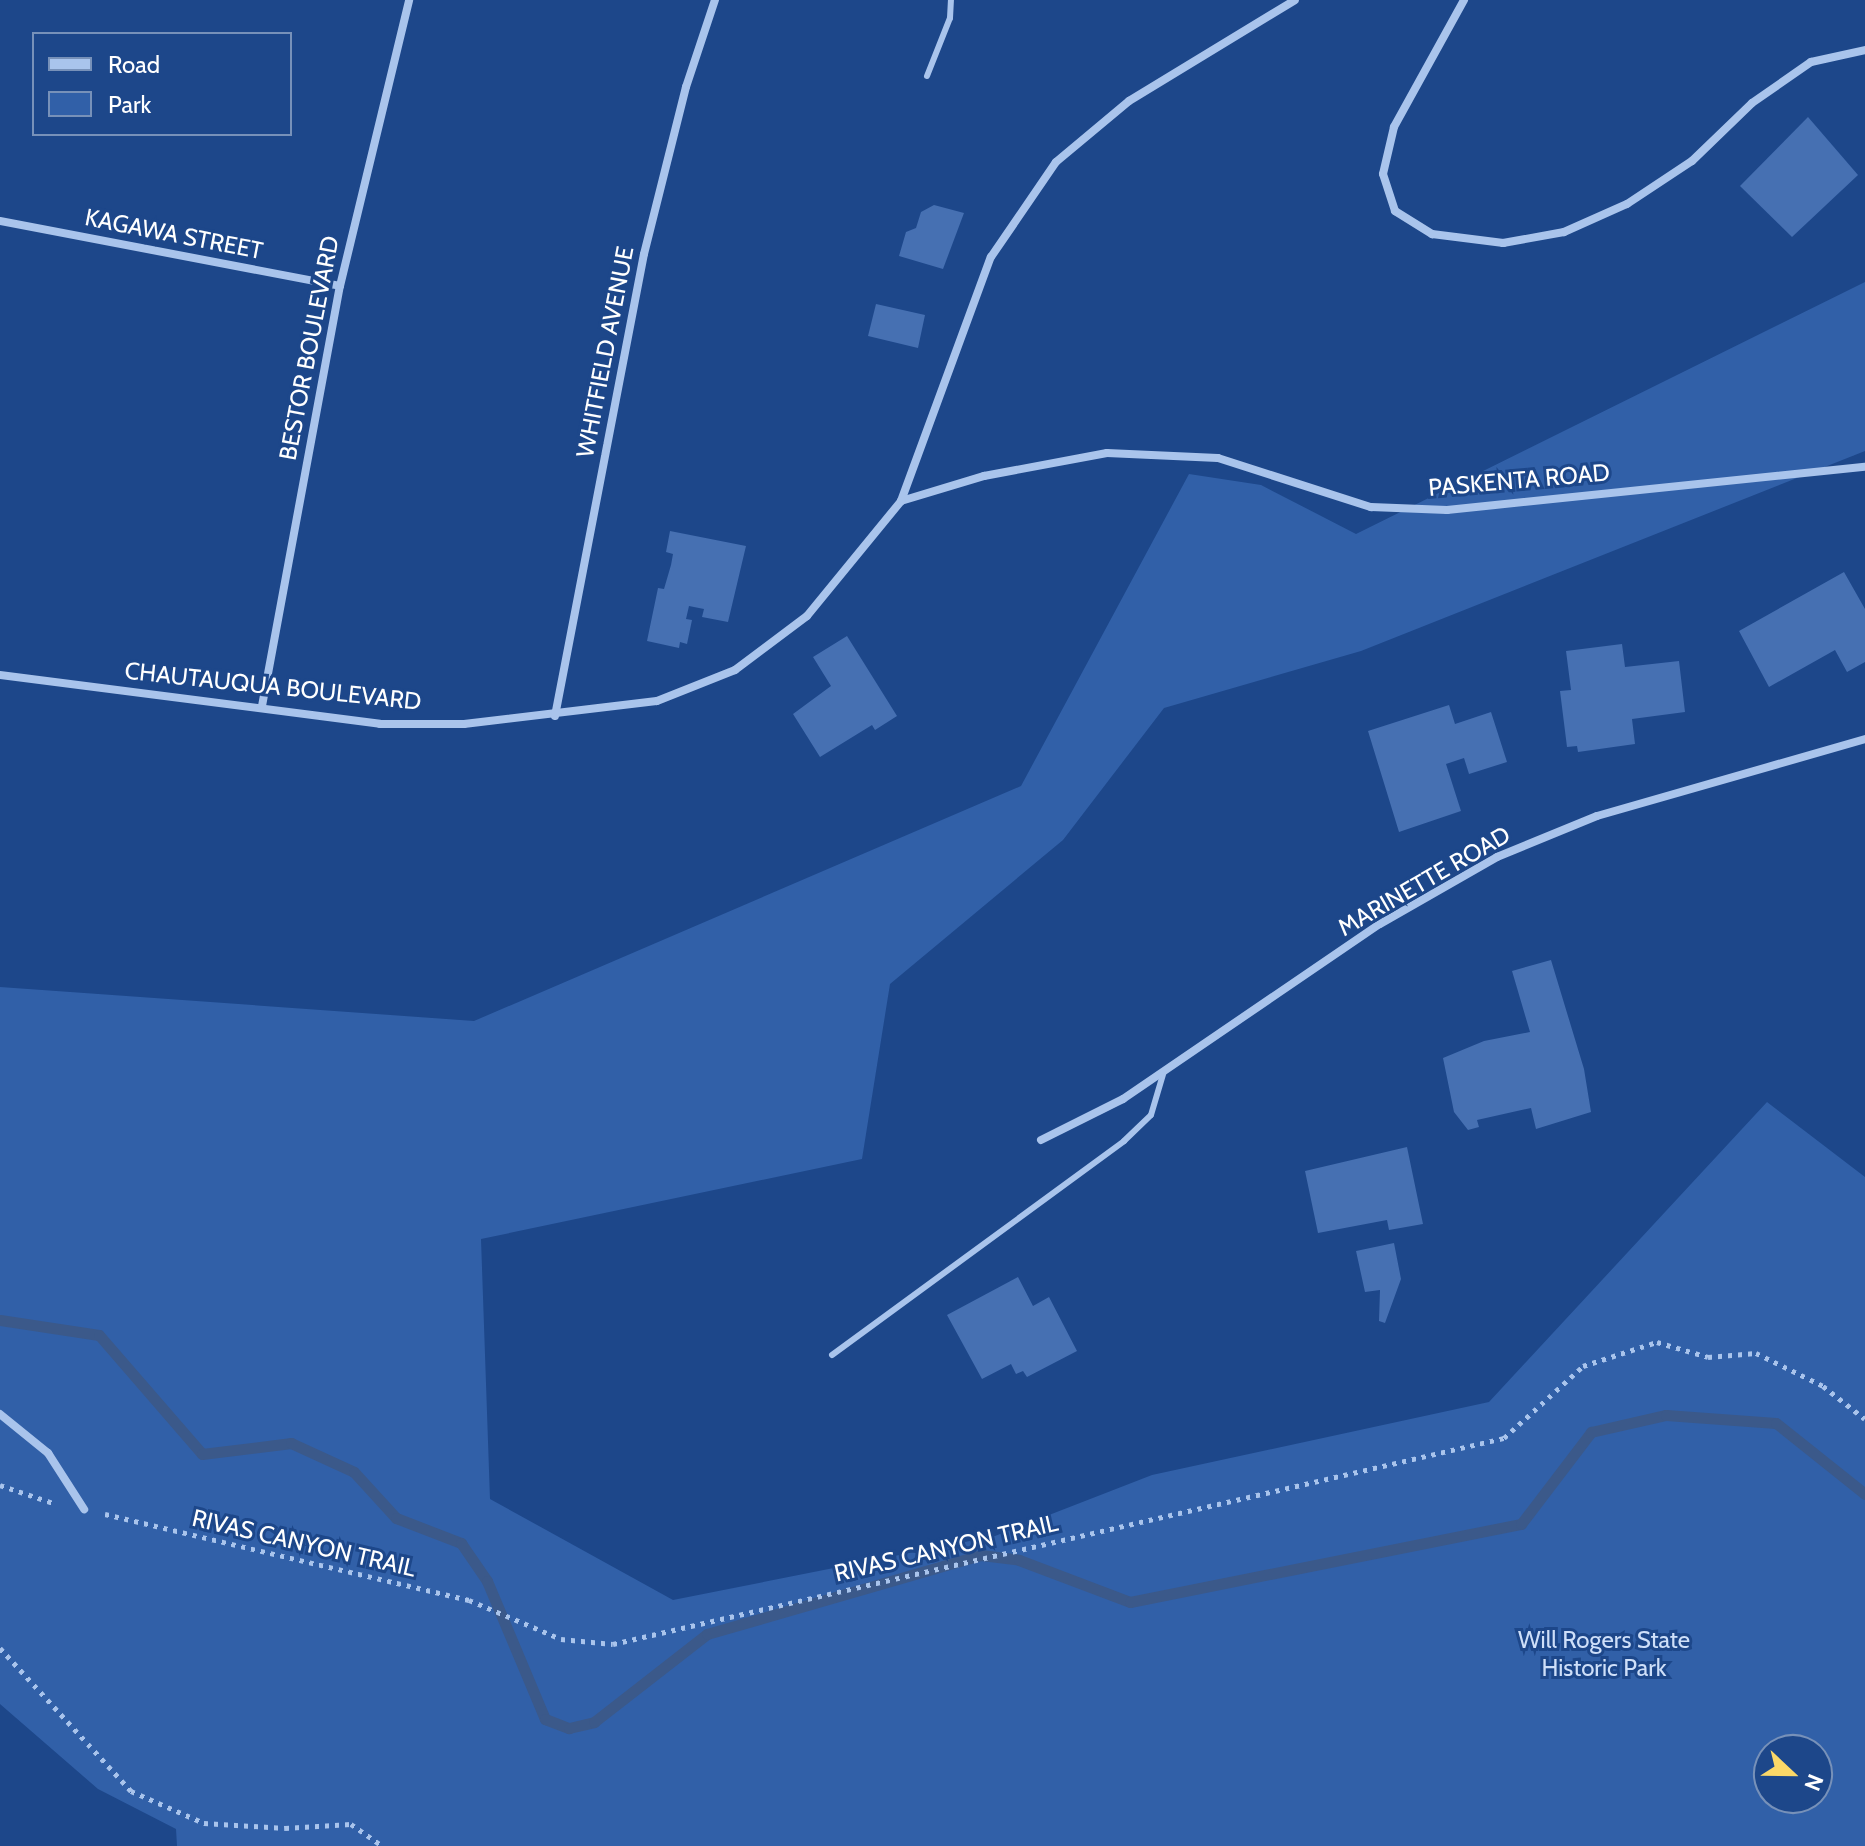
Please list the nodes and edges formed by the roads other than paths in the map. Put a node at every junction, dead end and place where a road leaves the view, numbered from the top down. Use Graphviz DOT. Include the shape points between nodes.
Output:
graph roads {
  1 [pos="409,0"];
  2 [pos="715,0"];
  3 [pos="951,0"];
  4 [pos="1295,0"];
  5 [pos="1464,0"];
  6 [pos="1865,50"];
  7 [pos="927,76"];
  8 [pos="0,221"];
  9 [pos="340,286"];
  10 [pos="1865,467"];
  11 [pos="901,501"];
  12 [pos="0,675"];
  13 [pos="262,706"];
  14 [pos="555,716"];
  15 [pos="1865,739"];
  16 [pos="1164,1071"];
  17 [pos="1041,1140"];
  18 [pos="832,1355"];
  19 [pos="0,1414"];
  20 [pos="84,1509"];
  1 -- 9 [label="street, BESTOR BOULEVARD"];
  2 -- 14 [label="street, WHITFIELD AVENUE" via="686,87 644,254"];
  3 -- 7 [label="lane" via="950,18"];
  4 -- 11 [label="street, CHAUTAUQUA BOULEVARD" via="1129,101 1056,162 991,257"];
  5 -- 6 [label="street" via="1394,127 1383,174 1395,211 1432,234 1461,238 1503,243 1564,232 1627,204 1692,161 1752,103 1811,62"];
  8 -- 9 [label="street, KAGAWA STREET"];
  9 -- 13 [label="street, BESTOR BOULEVARD"];
  10 -- 11 [label="street, PASKENTA ROAD" via="1447,510 1371,507 1218,458 1107,453 984,476"];
  11 -- 14 [label="street, CHAUTAUQUA BOULEVARD" via="807,616 735,670 657,701"];
  12 -- 13 [label="street, CHAUTAUQUA BOULEVARD"];
  13 -- 14 [label="street, CHAUTAUQUA BOULEVARD" via="380,724"];
  15 -- 16 [label="street, MARINETTE ROAD" via="1597,816 1497,857 1380,924"];
  16 -- 17 [label="street, MARINETTE ROAD"];
  16 -- 18 [label="lane" via="1151,1115 1124,1141"];
  19 -- 20 [label="street" via="48,1453"];
}
